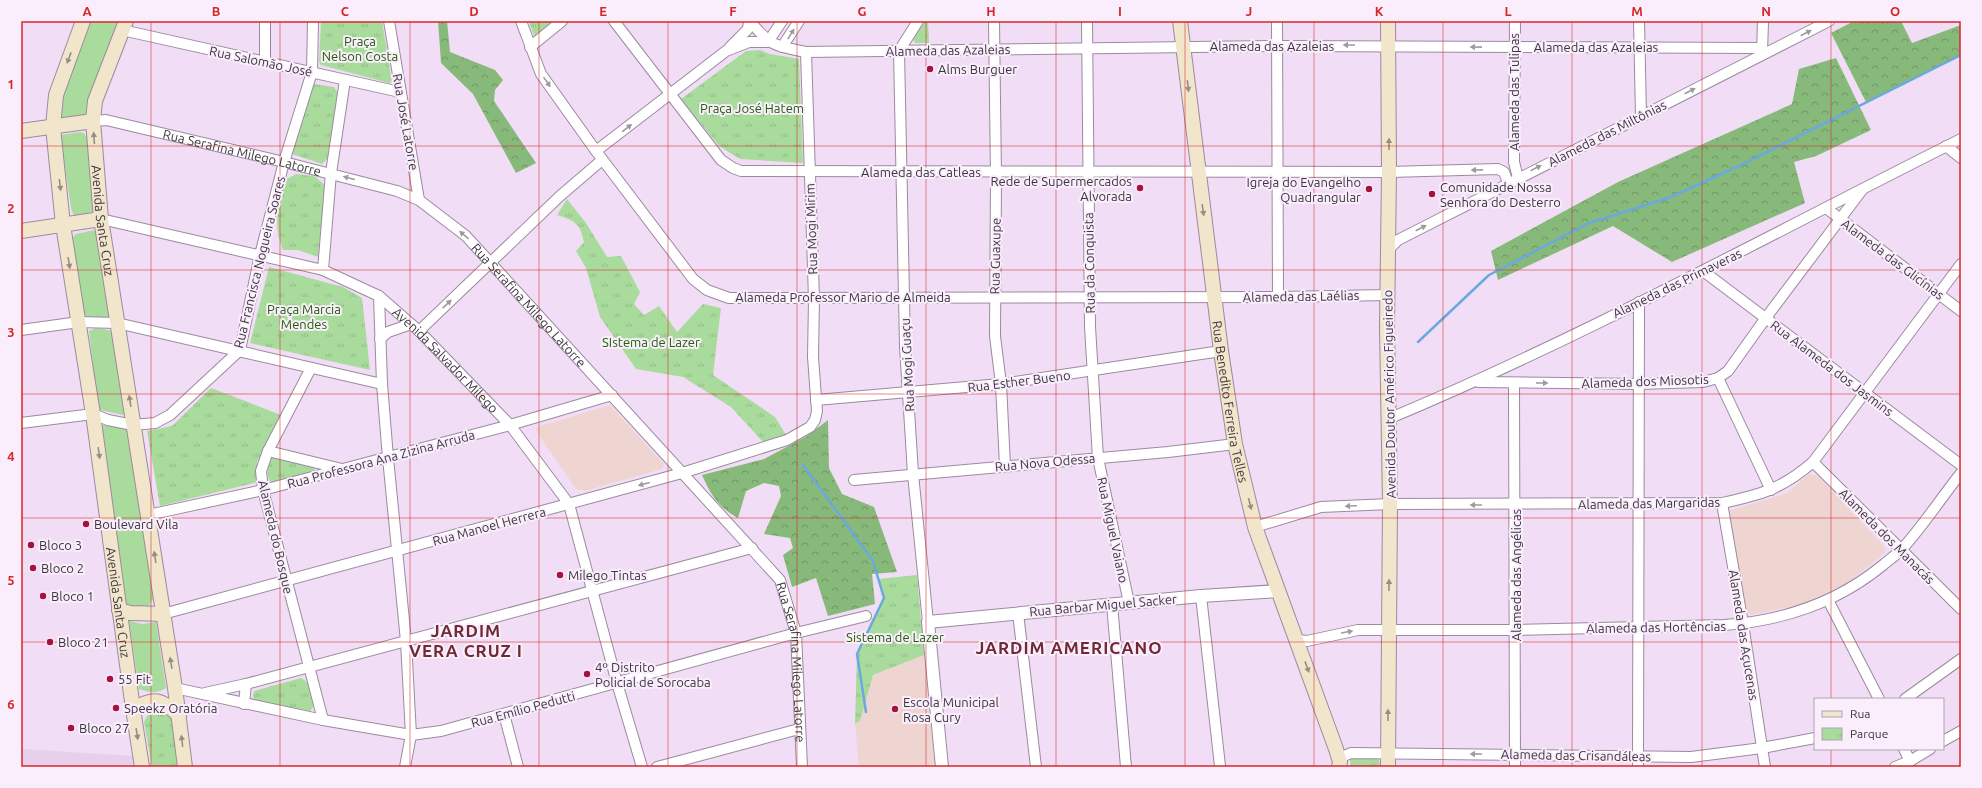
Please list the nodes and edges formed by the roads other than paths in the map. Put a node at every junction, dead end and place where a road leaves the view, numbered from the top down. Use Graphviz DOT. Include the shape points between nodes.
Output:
graph roads {
  1 [pos="82,21"];
  2 [pos="265,21"];
  3 [pos="313,21"];
  4 [pos="389,21"];
  5 [pos="521,21"];
  6 [pos="562,21"];
  7 [pos="614,21"];
  8 [pos="750,21"];
  9 [pos="781,21"];
  10 [pos="799,21"];
  11 [pos="918,21"];
  12 [pos="994,21"];
  13 [pos="1087,21"];
  14 [pos="1180,21"];
  15 [pos="1277,21"];
  16 [pos="1388,21"];
  17 [pos="1515,21"];
  18 [pos="1639,21"];
  19 [pos="1763,21"];
  20 [pos="1829,21"];
  21 [pos="124,26"];
  22 [pos="768,42"];
  23 [pos="1388,45"];
  24 [pos="530,46"];
  25 [pos="1278,46"];
  26 [pos="1639,46"];
  27 [pos="1184,47"];
  28 [pos="782,48"];
  29 [pos="1088,48"];
  30 [pos="1515,48"];
  31 [pos="994,49"];
  32 [pos="726,51"];
  33 [pos="899,51"];
  34 [pos="1762,51"];
  35 [pos="806,52"];
  36 [pos="265,62"];
  37 [pos="312,72"];
  38 [pos="344,80"];
  39 [pos="400,92"];
  40 [pos="671,94"];
  41 [pos="1641,116"];
  42 [pos="93,121"];
  43 [pos="53,127"];
  44 [pos="21,131"];
  45 [pos="1961,139"];
  46 [pos="1946,146"];
  47 [pos="596,151"];
  48 [pos="1961,158"];
  49 [pos="602,160"];
  50 [pos="284,162"];
  51 [pos="1514,162"];
  52 [pos="1498,169"];
  53 [pos="902,171"];
  54 [pos="1277,171"];
  55 [pos="809,172"];
  56 [pos="996,172"];
  57 [pos="1088,172"];
  58 [pos="1198,172"];
  59 [pos="1389,172"];
  60 [pos="331,173"];
  61 [pos="1518,178"];
  62 [pos="1508,183"];
  63 [pos="1865,187"];
  64 [pos="419,200"];
  65 [pos="1826,208"];
  66 [pos="101,219"];
  67 [pos="1840,219"];
  68 [pos="63,225"];
  69 [pos="21,231"];
  70 [pos="1389,249"];
  71 [pos="260,255"];
  72 [pos="491,263"];
  73 [pos="1961,264"];
  74 [pos="323,270"];
  75 [pos="1703,271"];
  76 [pos="1938,294"];
  77 [pos="1388,295"];
  78 [pos="379,296"];
  79 [pos="995,296"];
  80 [pos="1089,296"];
  81 [pos="1214,296"];
  82 [pos="1278,297"];
  83 [pos="904,298"];
  84 [pos="814,299"];
  85 [pos="1639,302"];
  86 [pos="1961,311"];
  87 [pos="1765,318"];
  88 [pos="79,322"];
  89 [pos="117,323"];
  90 [pos="411,324"];
  91 [pos="21,330"];
  92 [pos="419,331"];
  93 [pos="380,339"];
  94 [pos="240,350"];
  95 [pos="1221,351"];
  96 [pos="311,368"];
  97 [pos="1092,371"];
  98 [pos="1496,372"];
  99 [pos="1718,378"];
  100 [pos="1475,382"];
  101 [pos="1498,382"];
  102 [pos="1514,383"];
  103 [pos="382,384"];
  104 [pos="1001,384"];
  105 [pos="1639,384"];
  106 [pos="909,393"];
  107 [pos="1865,393"];
  108 [pos="612,395"];
  109 [pos="816,400"];
  110 [pos="93,414"];
  111 [pos="1388,419"];
  112 [pos="21,424"];
  113 [pos="133,425"];
  114 [pos="510,425"];
  115 [pos="810,427"];
  116 [pos="1235,444"];
  117 [pos="268,451"];
  118 [pos="388,458"];
  119 [pos="1098,458"];
  120 [pos="1813,462"];
  121 [pos="317,464"];
  122 [pos="1961,465"];
  123 [pos="1005,466"];
  124 [pos="344,469"];
  125 [pos="682,473"];
  126 [pos="1961,473"];
  127 [pos="913,474"];
  128 [pos="316,477"];
  129 [pos="854,480"];
  130 [pos="263,490"];
  131 [pos="1771,490"];
  132 [pos="1722,503"];
  133 [pos="568,504"];
  134 [pos="1390,504"];
  135 [pos="1638,504"];
  136 [pos="1516,505"];
  137 [pos="148,515"];
  138 [pos="1256,527"];
  139 [pos="752,548"];
  140 [pos="398,550"];
  141 [pos="1901,550"];
  142 [pos="286,581"];
  143 [pos="592,591"];
  144 [pos="1278,591"];
  145 [pos="160,596"];
  146 [pos="1201,596"];
  147 [pos="1828,600"];
  148 [pos="1129,603"];
  149 [pos="1112,604"];
  150 [pos="1961,609"];
  151 [pos="120,610"];
  152 [pos="1018,613"];
  153 [pos="142,614"];
  154 [pos="163,614"];
  155 [pos="866,616"];
  156 [pos="928,622"];
  157 [pos="1743,624"];
  158 [pos="1638,628"];
  159 [pos="1389,630"];
  160 [pos="1516,630"];
  161 [pos="796,633"];
  162 [pos="1296,638"];
  163 [pos="406,641"];
  164 [pos="1961,659"];
  165 [pos="310,667"];
  166 [pos="617,683"];
  167 [pos="246,684"];
  168 [pos="175,688"];
  169 [pos="204,694"];
  170 [pos="1877,698"];
  171 [pos="1906,698"];
  172 [pos="244,704"];
  173 [pos="133,709"];
  174 [pos="504,714"];
  175 [pos="179,715"];
  176 [pos="323,720"];
  177 [pos="799,729"];
  178 [pos="1961,731"];
  179 [pos="411,735"];
  180 [pos="1814,738"];
  181 [pos="1944,741"];
  182 [pos="1762,748"];
  183 [pos="1904,750"];
  184 [pos="1928,750"];
  185 [pos="1515,754"];
  186 [pos="1638,755"];
  187 [pos="1388,760"];
  188 [pos="1910,761"];
  189 [pos="1340,765"];
  190 [pos="1220,766"];
  191 [pos="142,767"];
  192 [pos="185,767"];
  193 [pos="405,767"];
  194 [pos="518,767"];
  195 [pos="642,767"];
  196 [pos="657,767"];
  197 [pos="802,767"];
  198 [pos="942,767"];
  199 [pos="1036,767"];
  200 [pos="1126,767"];
  201 [pos="1515,767"];
  202 [pos="1638,767"];
  203 [pos="1765,767"];
  204 [pos="1895,767"];
  1 -- 43 [label="main road, Avenida Santa Cruz, one-way" via="56,95"];
  2 -- 36 [label="street"];
  3 -- 37 [label="street, Rua Francisca Nogueira Soares"];
  4 -- 39 [label="street, Rua José Latorre"];
  5 -- 24 [label="street, Alameda Professor Mario de Almeida"];
  6 -- 24 [label="street"];
  7 -- 40 [label="street, Alameda das Catleas"];
  8 -- 9 [label="street" via="762,28"];
  8 -- 22 [label="street"];
  8 -- 32 [label="street" via="746,32"];
  9 -- 22 [label="street"];
  28 -- 10 [label="street, one-way"];
  11 -- 33 [label="street"];
  12 -- 31 [label="street, Rua Guaxupe"];
  13 -- 29 [label="street, Rua da Conquista"];
  14 -- 27 [label="main road, Rua Benedito Ferreira Telles"];
  15 -- 25 [label="street"];
  16 -- 23 [label="main road, Avenida Doutor Américo Figueiredo"];
  17 -- 30 [label="street, Alameda das Tulipas"];
  18 -- 26 [label="street"];
  19 -- 34 [label="street"];
  34 -- 20 [label="street, Alameda das Miltônias, one-way"];
  21 -- 36 [label="street, Rua Salomão José"];
  21 -- 42 [label="main road, Avenida Santa Cruz" via="95,102"];
  22 -- 28 [label="street, Alameda das Azaleias"];
  22 -- 32 [label="street" via="749,42"];
  23 -- 25 [label="street, Alameda das Azaleias, one-way"];
  30 -- 23 [label="street, Alameda das Azaleias, one-way"];
  59 -- 23 [label="main road, Avenida Doutor Américo Figueiredo, one-way"];
  24 -- 47 [label="street, Alameda Professor Mario de Almeida, one-way" via="541,74"];
  25 -- 27 [label="street, Alameda das Azaleias"];
  25 -- 54 [label="street"];
  26 -- 30 [label="street, Alameda das Azaleias"];
  26 -- 34 [label="street, Alameda das Azaleias"];
  26 -- 41 [label="street"];
  27 -- 29 [label="street, Alameda das Azaleias"];
  27 -- 58 [label="main road, Rua Benedito Ferreira Telles, one-way"];
  28 -- 35 [label="street, Alameda das Azaleias"];
  29 -- 31 [label="street, Alameda das Azaleias"];
  29 -- 57 [label="street, Rua da Conquista"];
  30 -- 51 [label="street, Alameda das Tulipas"];
  31 -- 33 [label="street, Alameda das Azaleias"];
  31 -- 56 [label="street, Rua Guaxupe"];
  32 -- 40 [label="street"];
  33 -- 35 [label="street, Alameda das Azaleias"];
  33 -- 53 [label="street, Rua Mogi Guaçu"];
  41 -- 34 [label="street, Alameda das Miltônias, one-way"];
  35 -- 55 [label="street, Rua Mogi Mirim"];
  36 -- 37 [label="street, Rua Salomão José"];
  37 -- 38 [label="street, Rua Salomão José"];
  37 -- 50 [label="street, Rua Francisca Nogueira Soares"];
  38 -- 39 [label="street, Rua Salomão José"];
  38 -- 60 [label="street"];
  39 -- 64 [label="street, Rua José Latorre"];
  47 -- 40 [label="street, one-way"];
  40 -- 55 [label="street, Alameda das Catleas" via="721,160 733,168 751,172"];
  61 -- 41 [label="street, Alameda das Miltônias, one-way"];
  42 -- 43 [label="main road, Rua Serafina Milego Latorre"];
  42 -- 50 [label="street, Rua Serafina Milego Latorre" via="106,120"];
  66 -- 42 [label="main road, Avenida Santa Cruz, one-way"];
  43 -- 44 [label="main road, Rua Serafina Milego Latorre"];
  43 -- 68 [label="main road, Avenida Santa Cruz, one-way"];
  45 -- 46 [label="street, Alameda das Primaveras"];
  46 -- 48 [label="street"];
  46 -- 63 [label="street, Alameda das Primaveras"];
  47 -- 49 [label="street, Alameda Professor Mario de Almeida"];
  49 -- 72 [label="street" via="560,196"];
  49 -- 84 [label="street, Alameda Professor Mario de Almeida" via="693,279 707,290 729,298"];
  50 -- 60 [label="street, Rua Serafina Milego Latorre"];
  50 -- 71 [label="street, Rua Francisca Nogueira Soares"];
  51 -- 52 [label="street, Alameda das Tulipas" via="1510,168"];
  51 -- 61 [label="street, Alameda das Tulipas"];
  52 -- 59 [label="street, Alameda das Catleas, one-way"];
  52 -- 62 [label="street" via="1504,172"];
  53 -- 55 [label="street, Alameda das Catleas"];
  53 -- 56 [label="street, Alameda das Catleas"];
  53 -- 83 [label="street, Rua Mogi Guaçu"];
  54 -- 58 [label="street, Alameda das Catleas"];
  54 -- 59 [label="street, Alameda das Catleas"];
  54 -- 82 [label="street"];
  55 -- 84 [label="street, Rua Mogi Mirim"];
  56 -- 57 [label="street, Alameda das Catleas"];
  56 -- 79 [label="street, Rua Guaxupe"];
  57 -- 58 [label="street, Alameda das Catleas"];
  57 -- 80 [label="street, Rua da Conquista"];
  58 -- 81 [label="main road, Rua Benedito Ferreira Telles, one-way"];
  59 -- 70 [label="main road, Avenida Doutor Américo Figueiredo"];
  64 -- 60 [label="street, Rua Serafina Milego Latorre, one-way" via="397,191"];
  60 -- 74 [label="street"];
  61 -- 62 [label="street, Alameda das Miltônias"];
  70 -- 62 [label="street, Alameda das Miltônias, one-way" via="1398,240"];
  63 -- 65 [label="street, Alameda das Primaveras"];
  63 -- 67 [label="street, Alameda dos Miosotis"];
  72 -- 64 [label="street, Rua Serafina Milego Latorre, one-way" via="466,236"];
  65 -- 67 [label="street, Alameda das Glicínias"];
  65 -- 75 [label="street, Alameda das Primaveras"];
  66 -- 68 [label="main road, Avenida Salvador Milego"];
  66 -- 71 [label="street, Avenida Salvador Milego"];
  66 -- 89 [label="main road, Avenida Santa Cruz"];
  67 -- 76 [label="street, Alameda das Glicínias"];
  67 -- 87 [label="street, Alameda dos Miosotis"];
  68 -- 69 [label="main road, Avenida Salvador Milego"];
  68 -- 88 [label="main road, Avenida Santa Cruz, one-way"];
  70 -- 77 [label="main road, Avenida Doutor Américo Figueiredo"];
  71 -- 74 [label="street, Avenida Salvador Milego"];
  71 -- 94 [label="street, Rua Francisca Nogueira Soares"];
  92 -- 72 [label="street, one-way"];
  72 -- 108 [label="street, Rua Serafina Milego Latorre"];
  73 -- 76 [label="street, Alameda das Margaridas"];
  74 -- 78 [label="street, Avenida Salvador Milego" via="345,278"];
  75 -- 85 [label="street, Alameda das Primaveras"];
  75 -- 87 [label="street, Rua Alameda dos Jasmins"];
  76 -- 86 [label="street, Alameda das Glicínias"];
  76 -- 107 [label="street, Alameda das Margaridas"];
  77 -- 82 [label="street, Alameda das Laélias"];
  77 -- 111 [label="main road, Avenida Doutor Américo Figueiredo"];
  78 -- 90 [label="street, Avenida Salvador Milego"];
  78 -- 93 [label="street"];
  79 -- 80 [label="street, Alameda Professor Mario de Almeida"];
  79 -- 83 [label="street, Alameda Professor Mario de Almeida"];
  79 -- 104 [label="street, Rua Guaxupe" via="995,336"];
  80 -- 81 [label="street, Alameda Professor Mario de Almeida"];
  80 -- 97 [label="street, Rua da Conquista"];
  81 -- 82 [label="street, Alameda das Laélias"];
  81 -- 95 [label="main road, Rua Benedito Ferreira Telles"];
  83 -- 84 [label="street, Alameda Professor Mario de Almeida"];
  83 -- 106 [label="street, Rua Mogi Guaçu"];
  84 -- 109 [label="street, Rua Mogi Mirim"];
  85 -- 98 [label="street, Alameda das Primaveras"];
  85 -- 105 [label="street"];
  87 -- 99 [label="street, Alameda dos Miosotis" via="1728,371"];
  87 -- 107 [label="street, Rua Alameda dos Jasmins"];
  88 -- 89 [label="street"];
  88 -- 91 [label="street"];
  88 -- 110 [label="main road, Avenida Santa Cruz"];
  89 -- 94 [label="street"];
  113 -- 89 [label="main road, Avenida Santa Cruz, one-way"];
  90 -- 92 [label="street, Avenida Salvador Milego"];
  90 -- 93 [label="street" via="388,332"];
  92 -- 114 [label="street, Avenida Salvador Milego"];
  93 -- 103 [label="street"];
  94 -- 96 [label="street"];
  94 -- 113 [label="street, Rua Francisca Nogueira Soares" via="170,415 155,423"];
  95 -- 97 [label="street, Rua Esther Bueno"];
  95 -- 116 [label="main road, Rua Benedito Ferreira Telles"];
  96 -- 103 [label="street"];
  96 -- 117 [label="street, Alameda do Bosque"];
  97 -- 104 [label="street, Rua Esther Bueno"];
  97 -- 119 [label="street, Rua da Conquista"];
  98 -- 100 [label="street, Alameda das Primaveras"];
  98 -- 101 [label="street"];
  99 -- 105 [label="street, Alameda dos Miosotis" via="1703,382"];
  99 -- 131 [label="street"];
  100 -- 101 [label="street, Alameda dos Miosotis"];
  100 -- 111 [label="street, Alameda das Primaveras"];
  101 -- 102 [label="street, Alameda dos Miosotis"];
  102 -- 105 [label="street, Alameda dos Miosotis, one-way"];
  102 -- 136 [label="street, Alameda das Angélicas"];
  103 -- 118 [label="street"];
  104 -- 106 [label="street, Rua Esther Bueno"];
  104 -- 123 [label="street, Rua Guaxupe"];
  105 -- 135 [label="street"];
  106 -- 109 [label="street, Rua Esther Bueno"];
  106 -- 127 [label="street, Rua Mogi Guaçu"];
  107 -- 120 [label="street, Alameda das Margaridas"];
  107 -- 122 [label="street, Rua Alameda dos Jasmins"];
  108 -- 114 [label="street, Rua Professora Ana Zizina Arruda"];
  108 -- 125 [label="street, Rua Serafina Milego Latorre"];
  109 -- 115 [label="street, Rua Mogi Mirim" via="817,411"];
  110 -- 112 [label="street"];
  110 -- 113 [label="street"];
  110 -- 151 [label="main road, Avenida Santa Cruz, one-way"];
  111 -- 134 [label="main road, Avenida Doutor Américo Figueiredo"];
  113 -- 137 [label="main road, Avenida Santa Cruz"];
  114 -- 118 [label="street, Rua Professora Ana Zizina Arruda"];
  114 -- 133 [label="street, Avenida Salvador Milego"];
  115 -- 125 [label="street, Rua Manoel Herrera" via="787,440"];
  116 -- 119 [label="street, Rua Nova Odessa"];
  116 -- 138 [label="main road, Rua Benedito Ferreira Telles, one-way"];
  117 -- 121 [label="street"];
  117 -- 130 [label="street, Alameda do Bosque" via="261,471"];
  118 -- 124 [label="street, Rua Professora Ana Zizina Arruda"];
  118 -- 140 [label="street"];
  119 -- 123 [label="street, Rua Nova Odessa"];
  119 -- 148 [label="street, Rua Miguel Vaiano"];
  120 -- 131 [label="street, Alameda das Margaridas" via="1786,484"];
  120 -- 141 [label="street, Alameda dos Manacás"];
  121 -- 124 [label="street"];
  121 -- 128 [label="street" via="320,471"];
  123 -- 127 [label="street, Rua Nova Odessa"];
  124 -- 128 [label="street, Rua Professora Ana Zizina Arruda"];
  125 -- 133 [label="street, Rua Manoel Herrera, one-way"];
  125 -- 139 [label="street, Rua Serafina Milego Latorre"];
  126 -- 141 [label="street, Alameda das Hortências"];
  127 -- 129 [label="street, Rua Nova Odessa"];
  127 -- 156 [label="street, Rua Mogi Guaçu"];
  128 -- 130 [label="street, Rua Professora Ana Zizina Arruda"];
  130 -- 137 [label="street, Rua Professora Ana Zizina Arruda"];
  130 -- 142 [label="street, Alameda do Bosque"];
  131 -- 132 [label="street, Alameda das Margaridas"];
  132 -- 135 [label="street, Alameda das Margaridas"];
  132 -- 157 [label="street, Alameda das Açucenas"];
  133 -- 140 [label="street, Rua Manoel Herrera"];
  133 -- 143 [label="street, Avenida Salvador Milego"];
  136 -- 134 [label="street, Alameda das Margaridas, one-way"];
  134 -- 138 [label="street, Alameda das Margaridas, one-way" via="1321,507"];
  159 -- 134 [label="main road, Avenida Doutor Américo Figueiredo, one-way"];
  135 -- 136 [label="street, Alameda das Margaridas"];
  135 -- 158 [label="street"];
  136 -- 160 [label="street, Alameda das Angélicas"];
  145 -- 137 [label="main road, Avenida Santa Cruz, one-way"];
  138 -- 144 [label="main road, Rua Benedito Ferreira Telles"];
  139 -- 143 [label="street"];
  139 -- 161 [label="street, Rua Serafina Milego Latorre" via="780,580"];
  140 -- 142 [label="street, Rua Manoel Herrera"];
  140 -- 163 [label="street"];
  141 -- 147 [label="street, Alameda das Hortências" via="1863,581"];
  141 -- 150 [label="street, Alameda dos Manacás"];
  142 -- 154 [label="street, Rua Manoel Herrera"];
  142 -- 165 [label="street, Alameda do Bosque"];
  143 -- 163 [label="street"];
  143 -- 166 [label="street, Avenida Salvador Milego"];
  144 -- 146 [label="street, Rua Barbar Miguel Sacker"];
  144 -- 162 [label="main road, Rua Benedito Ferreira Telles"];
  145 -- 153 [label="main road" via="153,607"];
  145 -- 154 [label="main road, Avenida Santa Cruz"];
  146 -- 148 [label="street, Rua Barbar Miguel Sacker"];
  146 -- 190 [label="street"];
  147 -- 157 [label="street, Alameda das Hortências" via="1810,608"];
  147 -- 170 [label="street"];
  148 -- 149 [label="street, Rua Barbar Miguel Sacker"];
  149 -- 152 [label="street, Rua Barbar Miguel Sacker"];
  149 -- 200 [label="street"];
  151 -- 153 [label="main road"];
  151 -- 173 [label="main road, Avenida Santa Cruz"];
  152 -- 156 [label="street, Rua Barbar Miguel Sacker"];
  152 -- 199 [label="street"];
  153 -- 154 [label="main road"];
  168 -- 154 [label="main road, Avenida Santa Cruz, one-way"];
  155 -- 161 [label="street, Rua Emílio Pedutti"];
  156 -- 198 [label="street"];
  157 -- 158 [label="street, Alameda das Hortências"];
  157 -- 182 [label="street, Alameda das Açucenas"];
  158 -- 160 [label="street, Alameda das Hortências"];
  158 -- 186 [label="street"];
  159 -- 160 [label="street, Alameda das Hortências"];
  162 -- 159 [label="street, Alameda das Hortências, one-way" via="1307,641 1358,630"];
  187 -- 159 [label="main road, Avenida Doutor Américo Figueiredo, one-way"];
  160 -- 185 [label="street, Alameda das Angélicas"];
  161 -- 166 [label="street, Rua Emílio Pedutti"];
  161 -- 177 [label="street, Rua Serafina Milego Latorre"];
  162 -- 189 [label="main road, Rua Benedito Ferreira Telles, one-way"];
  163 -- 165 [label="street"];
  163 -- 179 [label="street"];
  164 -- 171 [label="street"];
  165 -- 167 [label="street"];
  165 -- 176 [label="street, Alameda do Bosque"];
  166 -- 174 [label="street, Rua Emílio Pedutti"];
  166 -- 195 [label="street, Avenida Salvador Milego"];
  167 -- 169 [label="street"];
  167 -- 172 [label="street"];
  168 -- 169 [label="street, Rua Emílio Pedutti"];
  168 -- 175 [label="main road, Avenida Santa Cruz"];
  169 -- 172 [label="street, Rua Emílio Pedutti"];
  172 -- 176 [label="street, Rua Emílio Pedutti"];
  173 -- 175 [label="main road" via="156,700 168,705"];
  173 -- 191 [label="main road, Avenida Santa Cruz, one-way"];
  174 -- 179 [label="street, Rua Emílio Pedutti" via="441,731"];
  174 -- 194 [label="street"];
  192 -- 175 [label="main road, Avenida Santa Cruz, one-way"];
  176 -- 179 [label="street, Rua Emílio Pedutti"];
  177 -- 196 [label="street"];
  177 -- 197 [label="street, Rua Serafina Milego Latorre"];
  178 -- 181 [label="street"];
  179 -- 193 [label="street"];
  180 -- 182 [label="street, Alameda das Crisandáleas"];
  182 -- 186 [label="street, Alameda das Crisandáleas" via="1691,757"];
  182 -- 203 [label="street, Alameda das Açucenas"];
  183 -- 188 [label="street"];
  184 -- 188 [label="street"];
  185 -- 186 [label="street, Alameda das Crisandáleas"];
  185 -- 187 [label="street, Alameda das Crisandáleas, one-way"];
  185 -- 201 [label="street, Alameda das Angélicas"];
  186 -- 202 [label="street"];
  187 -- 189 [label="street, Alameda das Crisandáleas" via="1351,753 1344,756"];
  188 -- 204 [label="street"];
}
